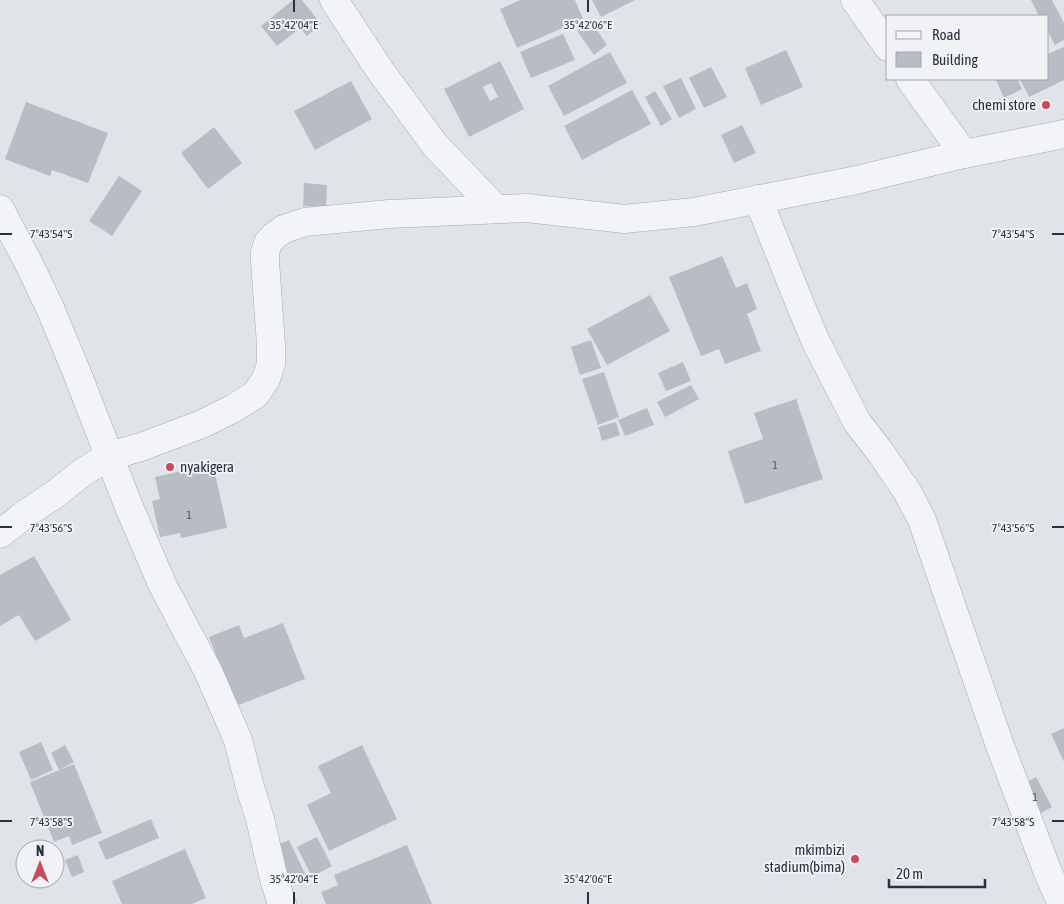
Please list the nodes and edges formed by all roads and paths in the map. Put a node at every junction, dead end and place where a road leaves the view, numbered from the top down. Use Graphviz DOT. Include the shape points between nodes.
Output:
graph roads {
  1 [pos="334,0"];
  2 [pos="855,0"];
  3 [pos="886,44"];
  4 [pos="911,80"];
  5 [pos="1064,134"];
  6 [pos="964,154"];
  7 [pos="758,199"];
  8 [pos="0,209"];
  9 [pos="496,209"];
  10 [pos="109,456"];
  11 [pos="0,534"];
  12 [pos="282,904"];
  13 [pos="1062,904"];
  1 -- 9 [label="street" via="379,69 435,145"];
  2 -- 3 [label="street"];
  4 -- 6 [label="street"];
  5 -- 6 [label="street"];
  6 -- 7 [label="street"];
  7 -- 9 [label="street" via="694,212 624,220 527,208"];
  7 -- 13 [label="street" via="816,342 858,422 922,520 999,743"];
  8 -- 10 [label="street" via="50,308"];
  9 -- 10 [label="street" via="320,220 281,230 268,243 265,252 271,364 262,387 234,408 202,424 141,448"];
  10 -- 11 [label="street"];
  10 -- 12 [label="street" via="163,586 208,671 238,740"];
}
